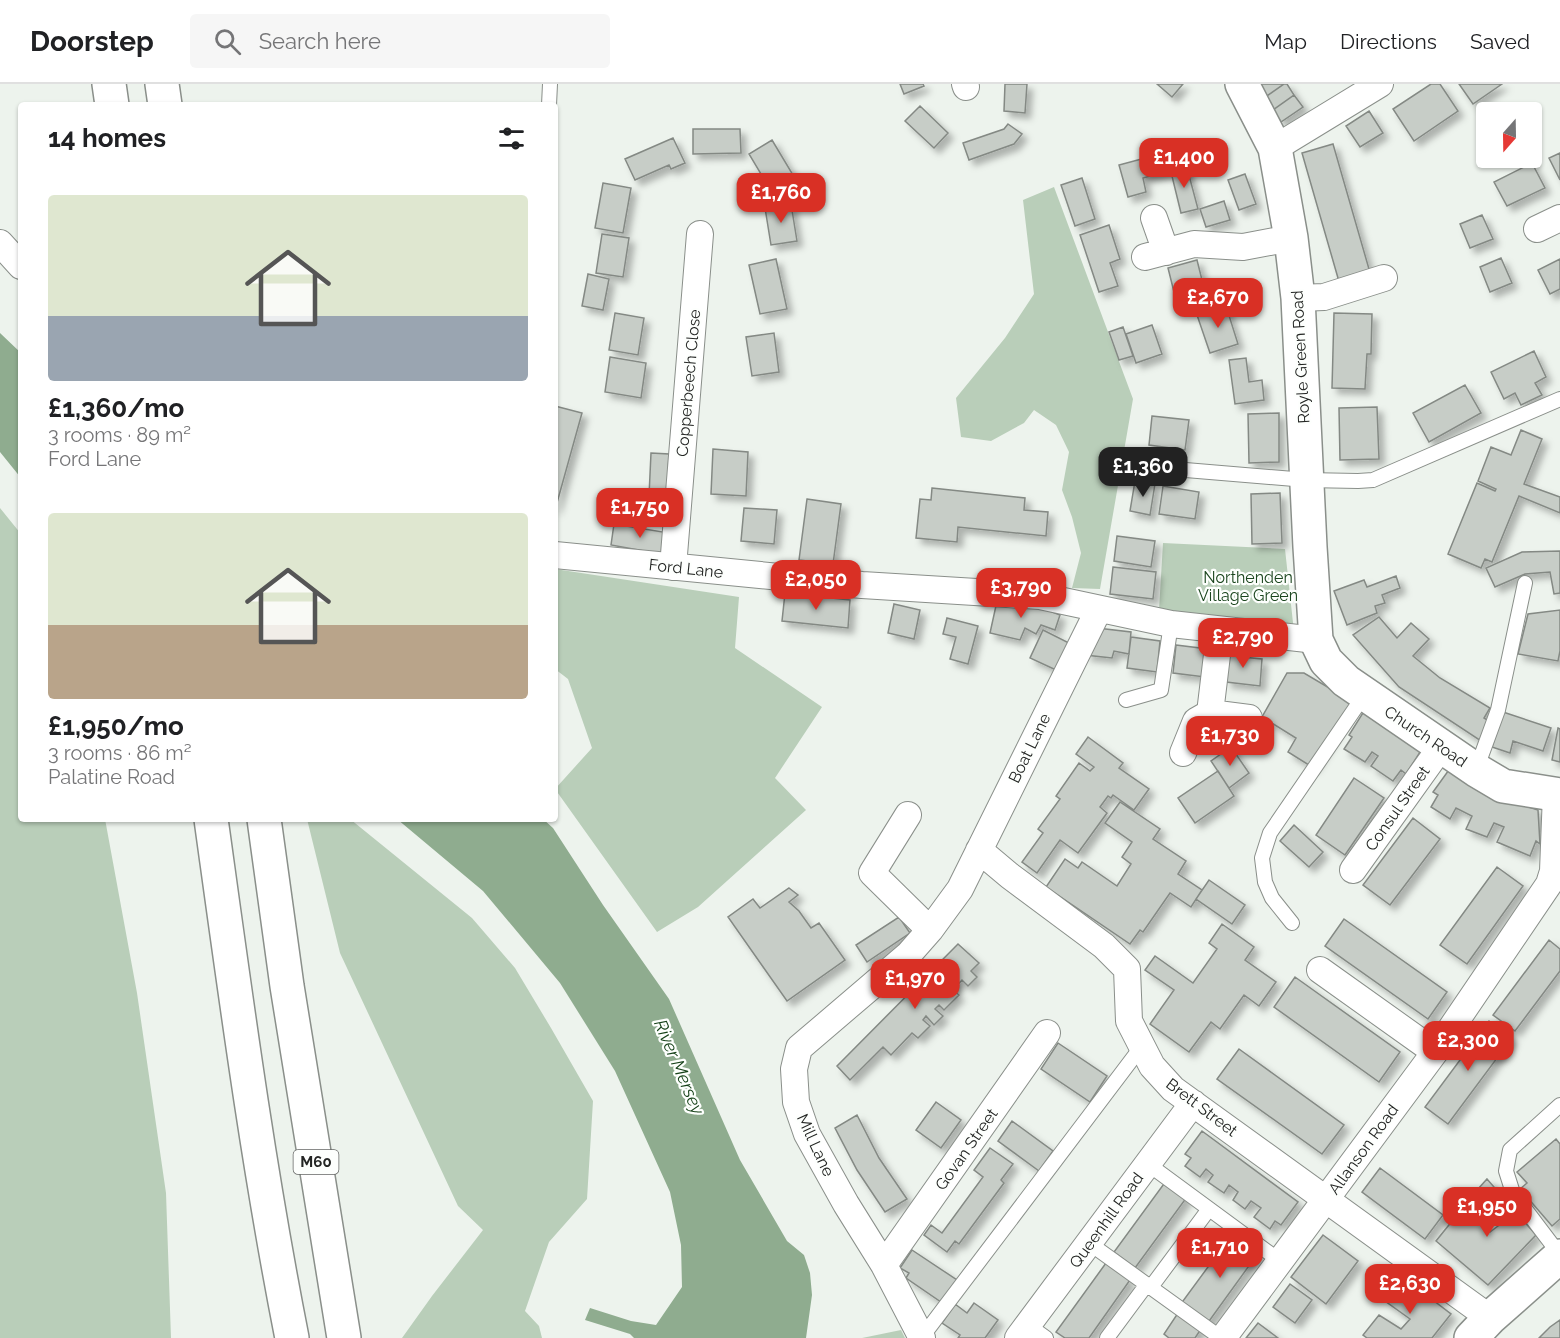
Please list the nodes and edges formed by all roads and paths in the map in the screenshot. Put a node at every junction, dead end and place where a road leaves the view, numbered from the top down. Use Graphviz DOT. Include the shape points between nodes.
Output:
graph roads {
  1 [pos="109,84"];
  2 [pos="162,84"];
  3 [pos="550,84"];
  4 [pos="1242,84"];
  5 [pos="1380,84"];
  6 [pos="112,102"];
  7 [pos="165,102"];
  8 [pos="549,102"];
  9 [pos="1275,148"];
  10 [pos="1154,218"];
  11 [pos="1560,218"];
  12 [pos="1537,229"];
  13 [pos="700,234"];
  14 [pos="1291,238"];
  15 [pos="0,243"];
  16 [pos="18,263"];
  17 [pos="1384,278"];
  18 [pos="1298,298"];
  19 [pos="1560,399"];
  20 [pos="1138,466"];
  21 [pos="1306,480"];
  22 [pos="558,555"];
  23 [pos="673,567"];
  24 [pos="1525,584"];
  25 [pos="1099,609"];
  26 [pos="1171,624"];
  27 [pos="1220,630"];
  28 [pos="1316,640"];
  29 [pos="1365,694"];
  30 [pos="1126,700"];
  31 [pos="1210,712"];
  32 [pos="1249,718"];
  33 [pos="1441,747"];
  34 [pos="1183,753"];
  35 [pos="1476,770"];
  36 [pos="1558,794"];
  37 [pos="908,815"];
  38 [pos="211,822"];
  39 [pos="264,822"];
  40 [pos="979,850"];
  41 [pos="1353,870"];
  42 [pos="1555,885"];
  43 [pos="960,889"];
  44 [pos="1292,923"];
  45 [pos="930,930"];
  46 [pos="1320,970"];
  47 [pos="1047,1034"];
  48 [pos="1142,1046"];
  49 [pos="1435,1052"];
  50 [pos="1193,1103"];
  51 [pos="1560,1105"];
  52 [pos="1148,1164"];
  53 [pos="1326,1199"];
  54 [pos="1209,1209"];
  55 [pos="1089,1243"];
  56 [pos="1560,1255"];
  57 [pos="1280,1261"];
  58 [pos="884,1265"];
  59 [pos="1149,1286"];
  60 [pos="1480,1328"];
  61 [pos="1031,1334"];
  62 [pos="922,1337"];
  63 [pos="292,1338"];
  64 [pos="344,1338"];
  65 [pos="1107,1338"];
  66 [pos="1222,1338"];
  1 -- 6 [label="main road"];
  2 -- 7 [label="main road"];
  3 -- 8 [label="lane"];
  4 -- 9 [label="main road, Royle Green Road"];
  5 -- 9 [label="street"];
  9 -- 14 [label="main road, Royle Green Road"];
  10 -- 14 [label="street" via="1156,254 1194,244 1243,247"];
  11 -- 12 [label="street"];
  13 -- 23 [label="street, Copperbeech Close"];
  14 -- 18 [label="main road, Royle Green Road"];
  15 -- 16 [label="street"];
  17 -- 18 [label="street" via="1324,297"];
  18 -- 21 [label="main road, Royle Green Road"];
  19 -- 21 [label="lane" via="1373,480"];
  20 -- 21 [label="lane"];
  21 -- 28 [label="main road, Royle Green Road"];
  22 -- 23 [label="street, Ford Lane"];
  23 -- 25 [label="street, Ford Lane" via="862,585 1041,596"];
  24 -- 35 [label="lane" via="1498,710"];
  25 -- 26 [label="street, Ford Lane"];
  25 -- 40 [label="street, Boat Lane"];
  26 -- 27 [label="street, Ford Lane"];
  26 -- 30 [label="lane" via="1161,690"];
  27 -- 28 [label="street, Ford Lane"];
  27 -- 31 [label="street"];
  28 -- 29 [label="main road, Church Road" via="1326,661"];
  29 -- 33 [label="main road, Church Road"];
  29 -- 44 [label="lane" via="1270,833 1262,858 1264,882"];
  31 -- 32 [label="street"];
  31 -- 34 [label="street" via="1196,721"];
  33 -- 35 [label="main road, Church Road"];
  33 -- 41 [label="street, Consul Street"];
  35 -- 36 [label="main road, Church Road" via="1503,786"];
  36 -- 42 [label="street, Allanson Road"];
  37 -- 45 [label="street" via="872,873"];
  38 -- 63 [label="main road" via="275,1253"];
  39 -- 64 [label="main road, M60"];
  40 -- 43 [label="street, Boat Lane"];
  40 -- 48 [label="street, Brett Street" via="1104,946 1127,969 1129,1021"];
  42 -- 49 [label="street, Allanson Road"];
  43 -- 45 [label="street, Mill Lane"];
  45 -- 58 [label="street, Mill Lane" via="908,955 799,1048 794,1069 796,1102 807,1134"];
  46 -- 49 [label="street"];
  47 -- 58 [label="street, Govan Street"];
  48 -- 50 [label="street, Brett Street" via="1152,1066 1173,1089"];
  48 -- 62 [label="lane"];
  49 -- 53 [label="street, Allanson Road"];
  50 -- 52 [label="street, Queenhill Road"];
  50 -- 53 [label="street, Brett Street"];
  51 -- 56 [label="lane" via="1510,1150 1506,1171 1513,1193"];
  52 -- 54 [label="lane"];
  52 -- 55 [label="street, Queenhill Road"];
  53 -- 57 [label="street, Allanson Road"];
  53 -- 60 [label="street, Brett Street"];
  54 -- 57 [label="lane"];
  54 -- 59 [label="lane"];
  55 -- 59 [label="lane"];
  55 -- 61 [label="street, Queenhill Road"];
  56 -- 60 [label="main road"];
  57 -- 66 [label="street, Allanson Road"];
  58 -- 62 [label="street, Mill Lane"];
  59 -- 65 [label="lane"];
  59 -- 66 [label="lane"];
}
